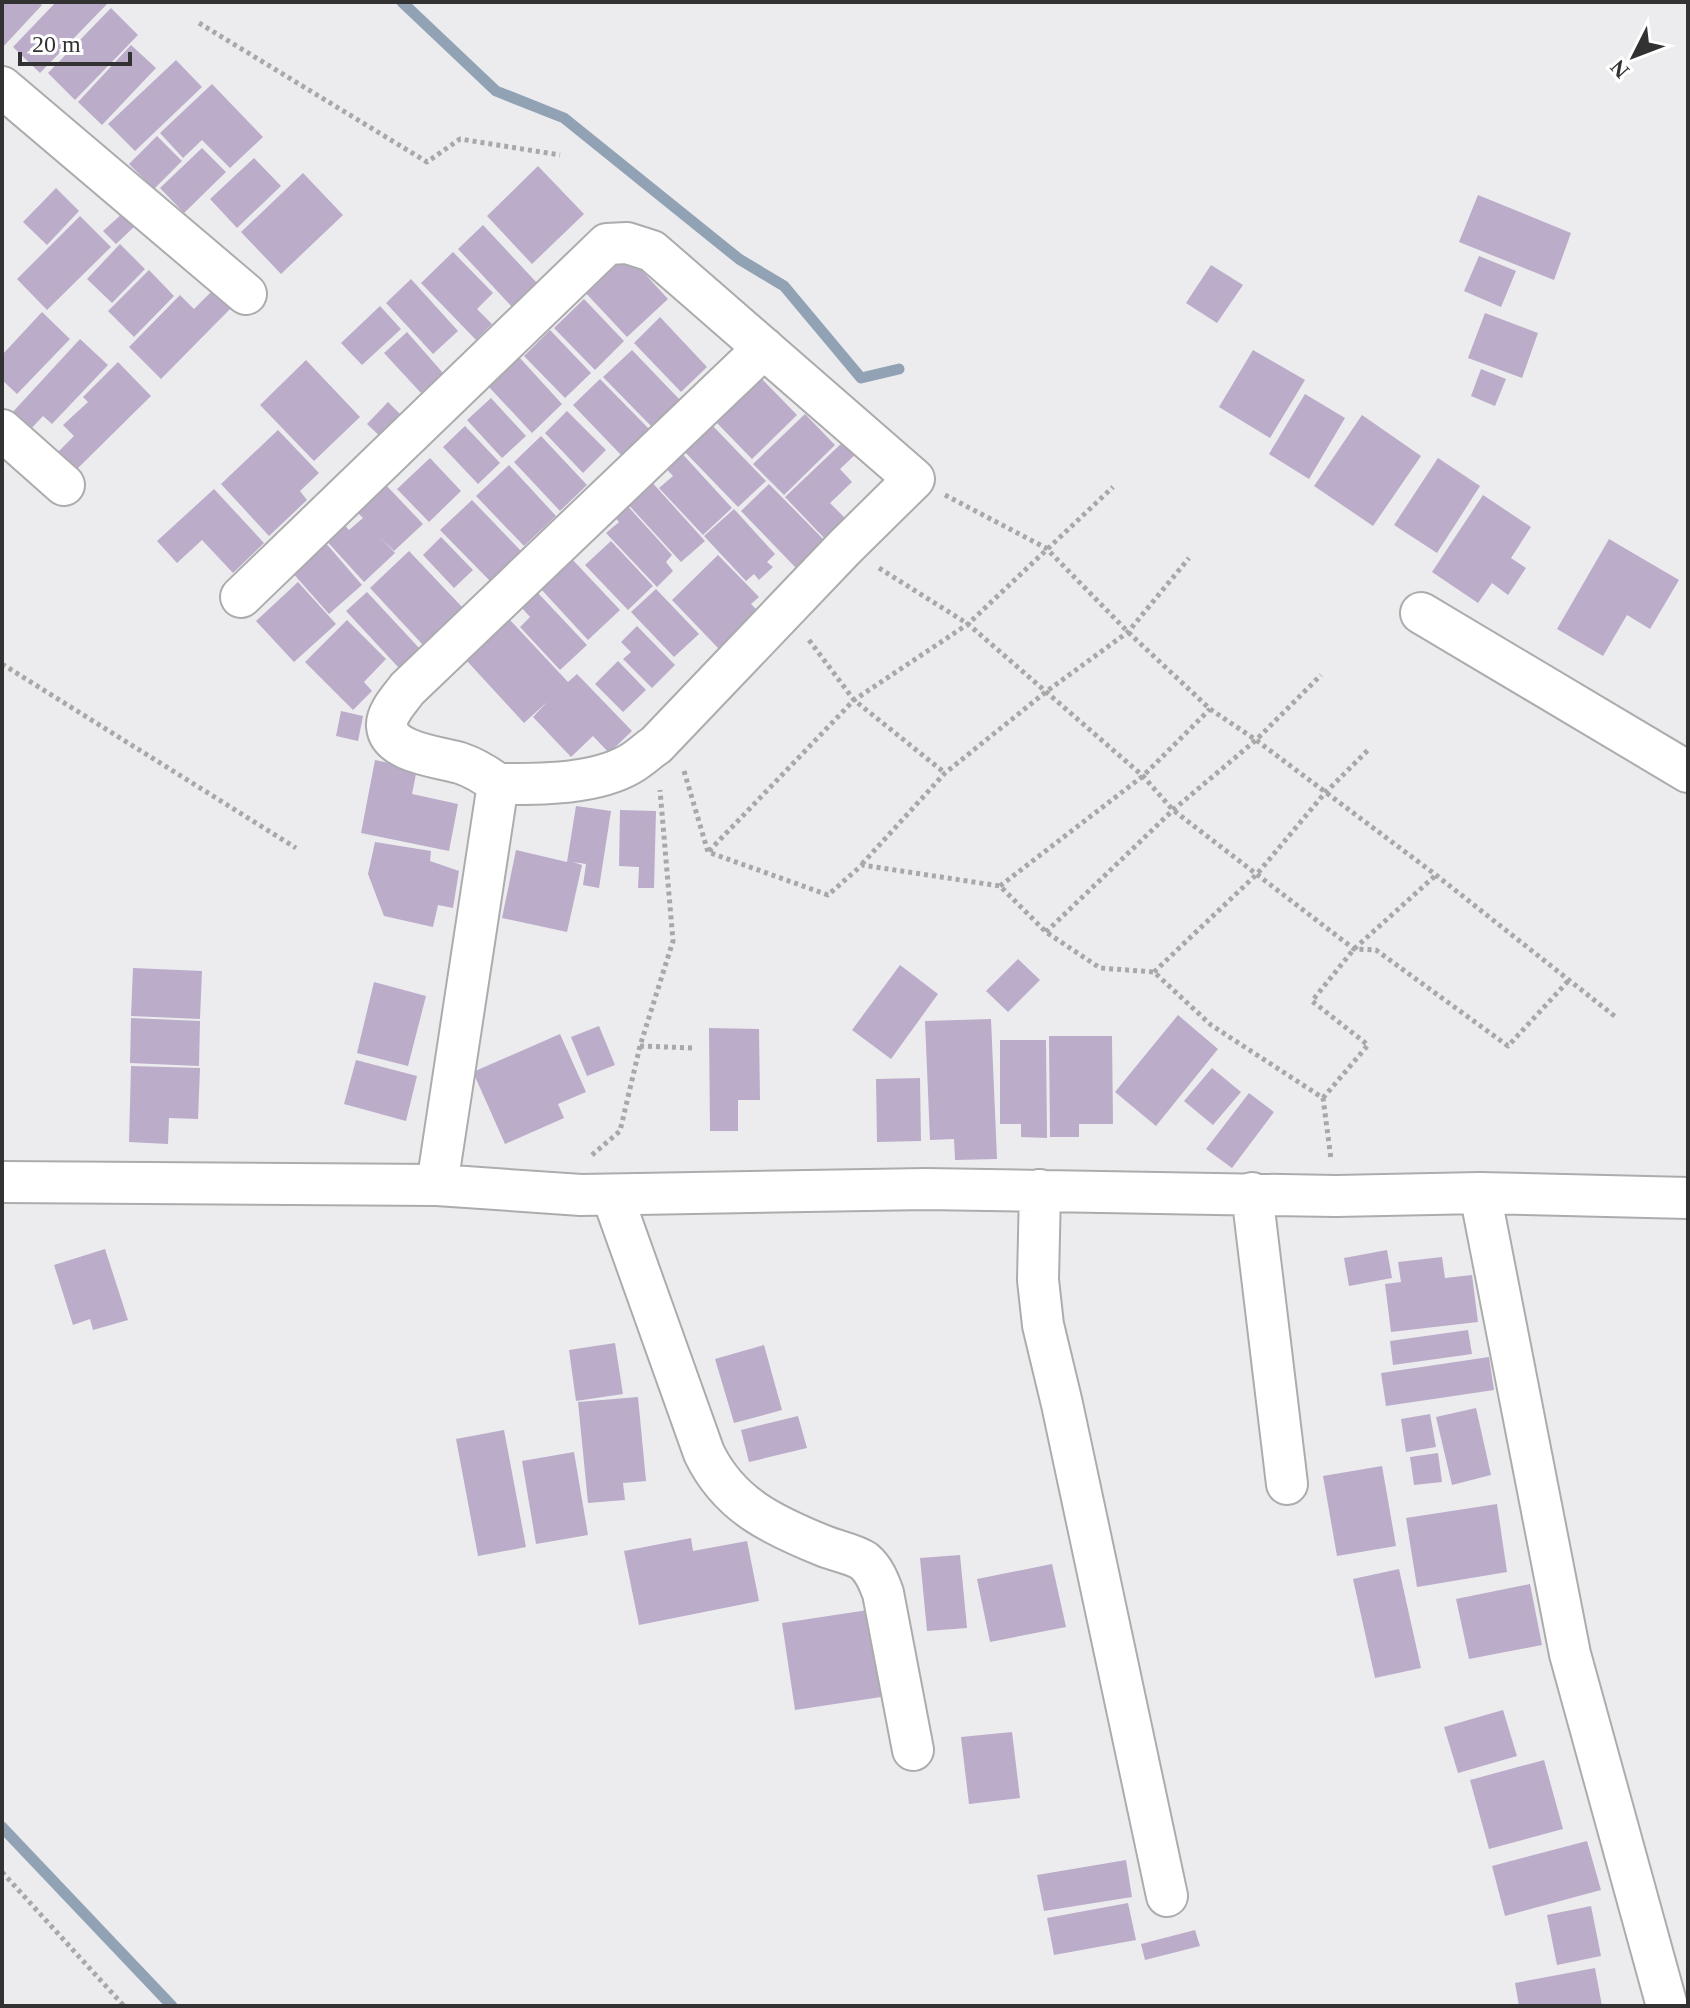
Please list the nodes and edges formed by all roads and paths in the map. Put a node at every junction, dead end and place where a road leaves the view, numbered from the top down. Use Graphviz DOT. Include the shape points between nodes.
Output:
graph roads {
  1 [pos="199,23"];
  2 [pos="2,87"];
  3 [pos="560,155"];
  4 [pos="246,294"];
  5 [pos="764,348"];
  6 [pos="2,430"];
  7 [pos="914,479"];
  8 [pos="64,485"];
  9 [pos="1113,487"];
  10 [pos="845,547"];
  11 [pos="1046,548"];
  12 [pos="1189,558"];
  13 [pos="241,597"];
  14 [pos="785,609"];
  15 [pos="1421,613"];
  16 [pos="968,624"];
  17 [pos="1128,632"];
  18 [pos="2,664"];
  19 [pos="1321,675"];
  20 [pos="1047,691"];
  21 [pos="854,700"];
  22 [pos="1210,709"];
  23 [pos="664,736"];
  24 [pos="1256,740"];
  25 [pos="1369,749"];
  26 [pos="1688,772"];
  27 [pos="945,773"];
  28 [pos="1143,776"];
  29 [pos="498,784"];
  30 [pos="1324,794"];
  31 [pos="1173,810"];
  32 [pos="296,848"];
  33 [pos="708,852"];
  34 [pos="862,865"];
  35 [pos="1257,874"];
  36 [pos="1436,875"];
  37 [pos="1000,886"];
  38 [pos="1046,932"];
  39 [pos="1354,949"];
  40 [pos="1154,972"];
  41 [pos="1570,979"];
  42 [pos="1617,1018"];
  43 [pos="640,1046"];
  44 [pos="693,1048"];
  45 [pos="1323,1098"];
  46 [pos="2,1182"];
  47 [pos="437,1185"];
  48 [pos="1040,1190"];
  49 [pos="1252,1193"];
  50 [pos="1480,1193"];
  51 [pos="596,1195"];
  52 [pos="1336,1196"];
  53 [pos="1688,1198"];
  54 [pos="1287,1484"];
  55 [pos="913,1750"];
  56 [pos="2,1872"];
  57 [pos="1167,1896"];
  58 [pos="124,2006"];
  59 [pos="1667,2006"];
  1 -- 3 [label="path" via="427,162 460,139"];
  2 -- 4 [label="street"];
  5 -- 7 [label="street"];
  5 -- 13 [label="street" via="652,251 627,243 607,244"];
  5 -- 29 [label="street" via="407,689 388,716 386,729 403,747 463,764"];
  6 -- 8 [label="street"];
  7 -- 10 [label="street"];
  7 -- 11 [label="path"];
  9 -- 11 [label="path"];
  10 -- 14 [label="street"];
  10 -- 16 [label="path"];
  11 -- 16 [label="path"];
  11 -- 17 [label="path"];
  12 -- 17 [label="path"];
  14 -- 21 [label="path"];
  14 -- 23 [label="street"];
  15 -- 26 [label="street"];
  16 -- 20 [label="path"];
  16 -- 21 [label="path"];
  17 -- 20 [label="path"];
  17 -- 22 [label="path"];
  18 -- 32 [label="path"];
  19 -- 24 [label="path"];
  20 -- 27 [label="path"];
  20 -- 28 [label="path"];
  21 -- 27 [label="path"];
  21 -- 33 [label="path"];
  22 -- 24 [label="path"];
  22 -- 28 [label="path"];
  23 -- 29 [label="street" via="628,765 593,777 555,784"];
  23 -- 33 [label="path"];
  23 -- 43 [label="path" via="673,941"];
  24 -- 30 [label="path"];
  24 -- 31 [label="path"];
  25 -- 30 [label="path"];
  27 -- 34 [label="path"];
  28 -- 31 [label="path"];
  28 -- 37 [label="path"];
  29 -- 47 [label="street"];
  30 -- 35 [label="path"];
  30 -- 36 [label="path"];
  31 -- 35 [label="path"];
  31 -- 38 [label="path"];
  33 -- 34 [label="path" via="828,895"];
  34 -- 37 [label="path"];
  35 -- 39 [label="path"];
  35 -- 40 [label="path"];
  36 -- 39 [label="path"];
  36 -- 41 [label="path"];
  37 -- 38 [label="path"];
  38 -- 40 [label="path" via="1100,968"];
  39 -- 41 [label="path" via="1376,950 1508,1046"];
  39 -- 45 [label="path" via="1312,1001 1368,1045"];
  40 -- 45 [label="path" via="1211,1025"];
  41 -- 42 [label="path"];
  43 -- 44 [label="path"];
  43 -- 51 [label="path" via="620,1131 591,1156"];
  45 -- 52 [label="path"];
  46 -- 47 [label="street"];
  47 -- 51 [label="street"];
  48 -- 49 [label="street"];
  48 -- 51 [label="street"];
  48 -- 57 [label="street" via="1043,1325"];
  49 -- 52 [label="street"];
  49 -- 54 [label="street"];
  50 -- 52 [label="street"];
  50 -- 53 [label="street"];
  50 -- 59 [label="street" via="1570,1654"];
  51 -- 55 [label="street" via="714,1475 755,1512 860,1558 874,1573 883,1593"];
  56 -- 58 [label="path"];
}
